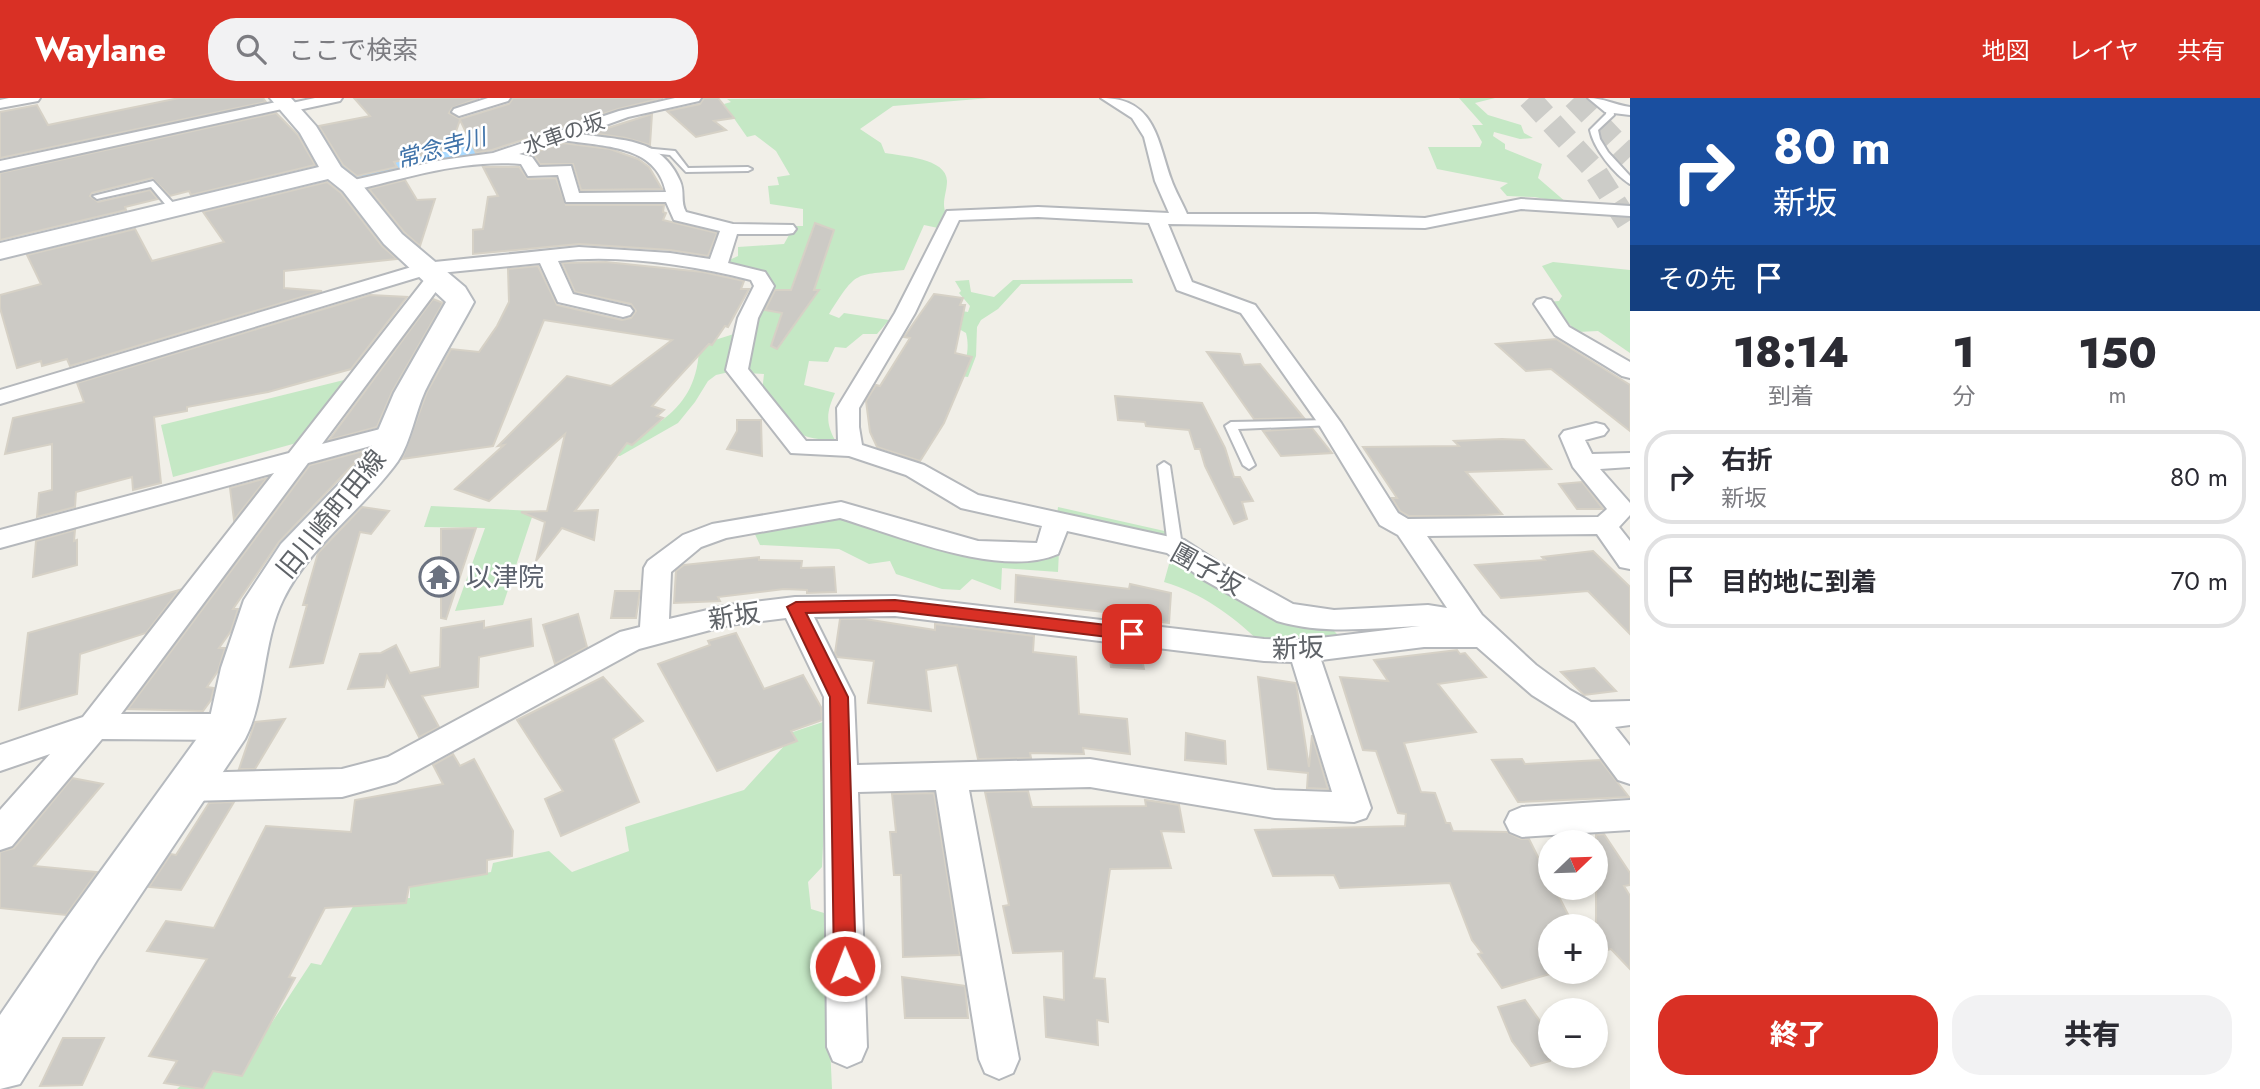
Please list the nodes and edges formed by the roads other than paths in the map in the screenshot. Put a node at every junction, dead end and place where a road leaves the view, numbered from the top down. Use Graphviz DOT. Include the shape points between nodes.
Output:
graph roads {
  1 [pos="33,98"];
  2 [pos="335,98"];
  3 [pos="503,98"];
  4 [pos="694,98"];
  5 [pos="1108,98"];
  6 [pos="1595,98"];
  7 [pos="285,103"];
  8 [pos="0,104"];
  9 [pos="1610,109"];
  10 [pos="1630,111"];
  11 [pos="459,112"];
  12 [pos="563,135"];
  13 [pos="646,150"];
  14 [pos="496,157"];
  15 [pos="0,166"];
  16 [pos="748,169"];
  17 [pos="342,178"];
  18 [pos="1630,181"];
  19 [pos="97,196"];
  20 [pos="675,197"];
  21 [pos="173,208"];
  22 [pos="1630,211"];
  23 [pos="1156,218"];
  24 [pos="1181,219"];
  25 [pos="730,229"];
  26 [pos="787,229"];
  27 [pos="0,251"];
  28 [pos="547,255"];
  29 [pos="717,266"];
  30 [pos="430,274"];
  31 [pos="1544,304"];
  32 [pos="623,310"];
  33 [pos="1630,371"];
  34 [pos="0,397"];
  35 [pos="1329,423"];
  36 [pos="1596,430"];
  37 [pos="393,433"];
  38 [pos="852,449"];
  39 [pos="298,459"];
  40 [pos="1630,460"];
  41 [pos="1583,462"];
  42 [pos="1249,465"];
  43 [pos="1164,466"];
  44 [pos="1056,523"];
  45 [pos="1605,526"];
  46 [pos="1407,528"];
  47 [pos="0,539"];
  48 [pos="1175,546"];
  49 [pos="1630,559"];
  50 [pos="796,607"];
  51 [pos="1477,629"];
  52 [pos="654,632"];
  53 [pos="1303,651"];
  54 [pos="1586,713"];
  55 [pos="1630,713"];
  56 [pos="94,726"];
  57 [pos="230,727"];
  58 [pos="0,758"];
  59 [pos="1630,770"];
  60 [pos="950,776"];
  61 [pos="840,779"];
  62 [pos="188,787"];
  63 [pos="1630,815"];
  64 [pos="1522,822"];
  65 [pos="0,835"];
  66 [pos="847,1047"];
  67 [pos="999,1059"];
  68 [pos="0,1064"];
  1 -- 8 [label="street"];
  2 -- 7 [label="street"];
  3 -- 11 [label="street"];
  4 -- 12 [label="street, 水車の坂" via="624,114"];
  5 -- 24 [label="street" via="1137,115 1152,137 1163,181"];
  6 -- 9 [label="street"];
  7 -- 15 [label="street"];
  7 -- 17 [label="main road, 旧川崎町田線"];
  9 -- 10 [label="street"];
  9 -- 18 [label="lane" via="1610,115 1594,130 1596,139"];
  12 -- 13 [label="street"];
  12 -- 14 [label="street, 水車の坂"];
  13 -- 16 [label="lane" via="672,153 686,170"];
  13 -- 20 [label="street" via="670,177"];
  14 -- 17 [label="street, 水車の坂"];
  14 -- 20 [label="street" via="526,160 534,173 565,169 572,198"];
  17 -- 21 [label="main road"];
  17 -- 30 [label="main road, 旧川崎町田線" via="393,239"];
  19 -- 21 [label="lane" via="153,184"];
  20 -- 25 [label="street" via="680,216"];
  21 -- 27 [label="main road"];
  22 -- 24 [label="street" via="1521,204 1425,223"];
  23 -- 24 [label="street"];
  23 -- 35 [label="street" via="1184,286 1248,309"];
  23 -- 38 [label="street" via="1038,212 953,215 905,313 848,408"];
  25 -- 26 [label="street"];
  25 -- 29 [label="street"];
  28 -- 29 [label="street" via="579,253"];
  28 -- 30 [label="street"];
  28 -- 32 [label="street" via="565,298"];
  29 -- 38 [label="street, 團子坂" via="758,276 764,286 748,318 737,370 799,449"];
  30 -- 34 [label="street"];
  30 -- 37 [label="main road, 旧川崎町田線" via="460,302 409,393"];
  30 -- 39 [label="street"];
  31 -- 33 [label="street" via="1562,331"];
  35 -- 42 [label="lane" via="1231,426"];
  35 -- 46 [label="street" via="1389,519"];
  36 -- 41 [label="street" via="1572,436"];
  37 -- 39 [label="street"];
  37 -- 57 [label="main road, 旧川崎町田線" via="368,478 294,553 263,600"];
  38 -- 44 [label="street, 團子坂" via="915,470 970,502"];
  39 -- 47 [label="street"];
  39 -- 56 [label="street"];
  40 -- 41 [label="street"];
  41 -- 45 [label="street" via="1620,509"];
  43 -- 48 [label="lane"];
  44 -- 48 [label="street, 團子坂"];
  44 -- 52 [label="street" via="1049,548 1037,553 978,550 841,510 721,530 692,541 658,568"];
  45 -- 46 [label="street"];
  45 -- 49 [label="street"];
  46 -- 51 [label="street"];
  48 -- 51 [label="street, 團子坂" via="1287,614 1334,620 1428,615"];
  50 -- 52 [label="street, 新坂" via="729,615"];
  50 -- 53 [label="street, 新坂" via="895,606"];
  50 -- 61 [label="street" via="839,697"];
  51 -- 53 [label="street, 新坂"];
  51 -- 54 [label="street" via="1544,688"];
  52 -- 62 [label="street, 新坂" via="630,640 396,768 342,783"];
  53 -- 60 [label="street" via="1354,808 1275,804 1090,774"];
  54 -- 55 [label="street"];
  54 -- 59 [label="street"];
  56 -- 57 [label="street"];
  56 -- 58 [label="street"];
  56 -- 65 [label="street"];
  57 -- 62 [label="main road, 旧川崎町田線"];
  60 -- 61 [label="street"];
  60 -- 67 [label="street"];
  61 -- 66 [label="street"];
  62 -- 68 [label="main road, 旧川崎町田線"];
  63 -- 64 [label="street"];
}
